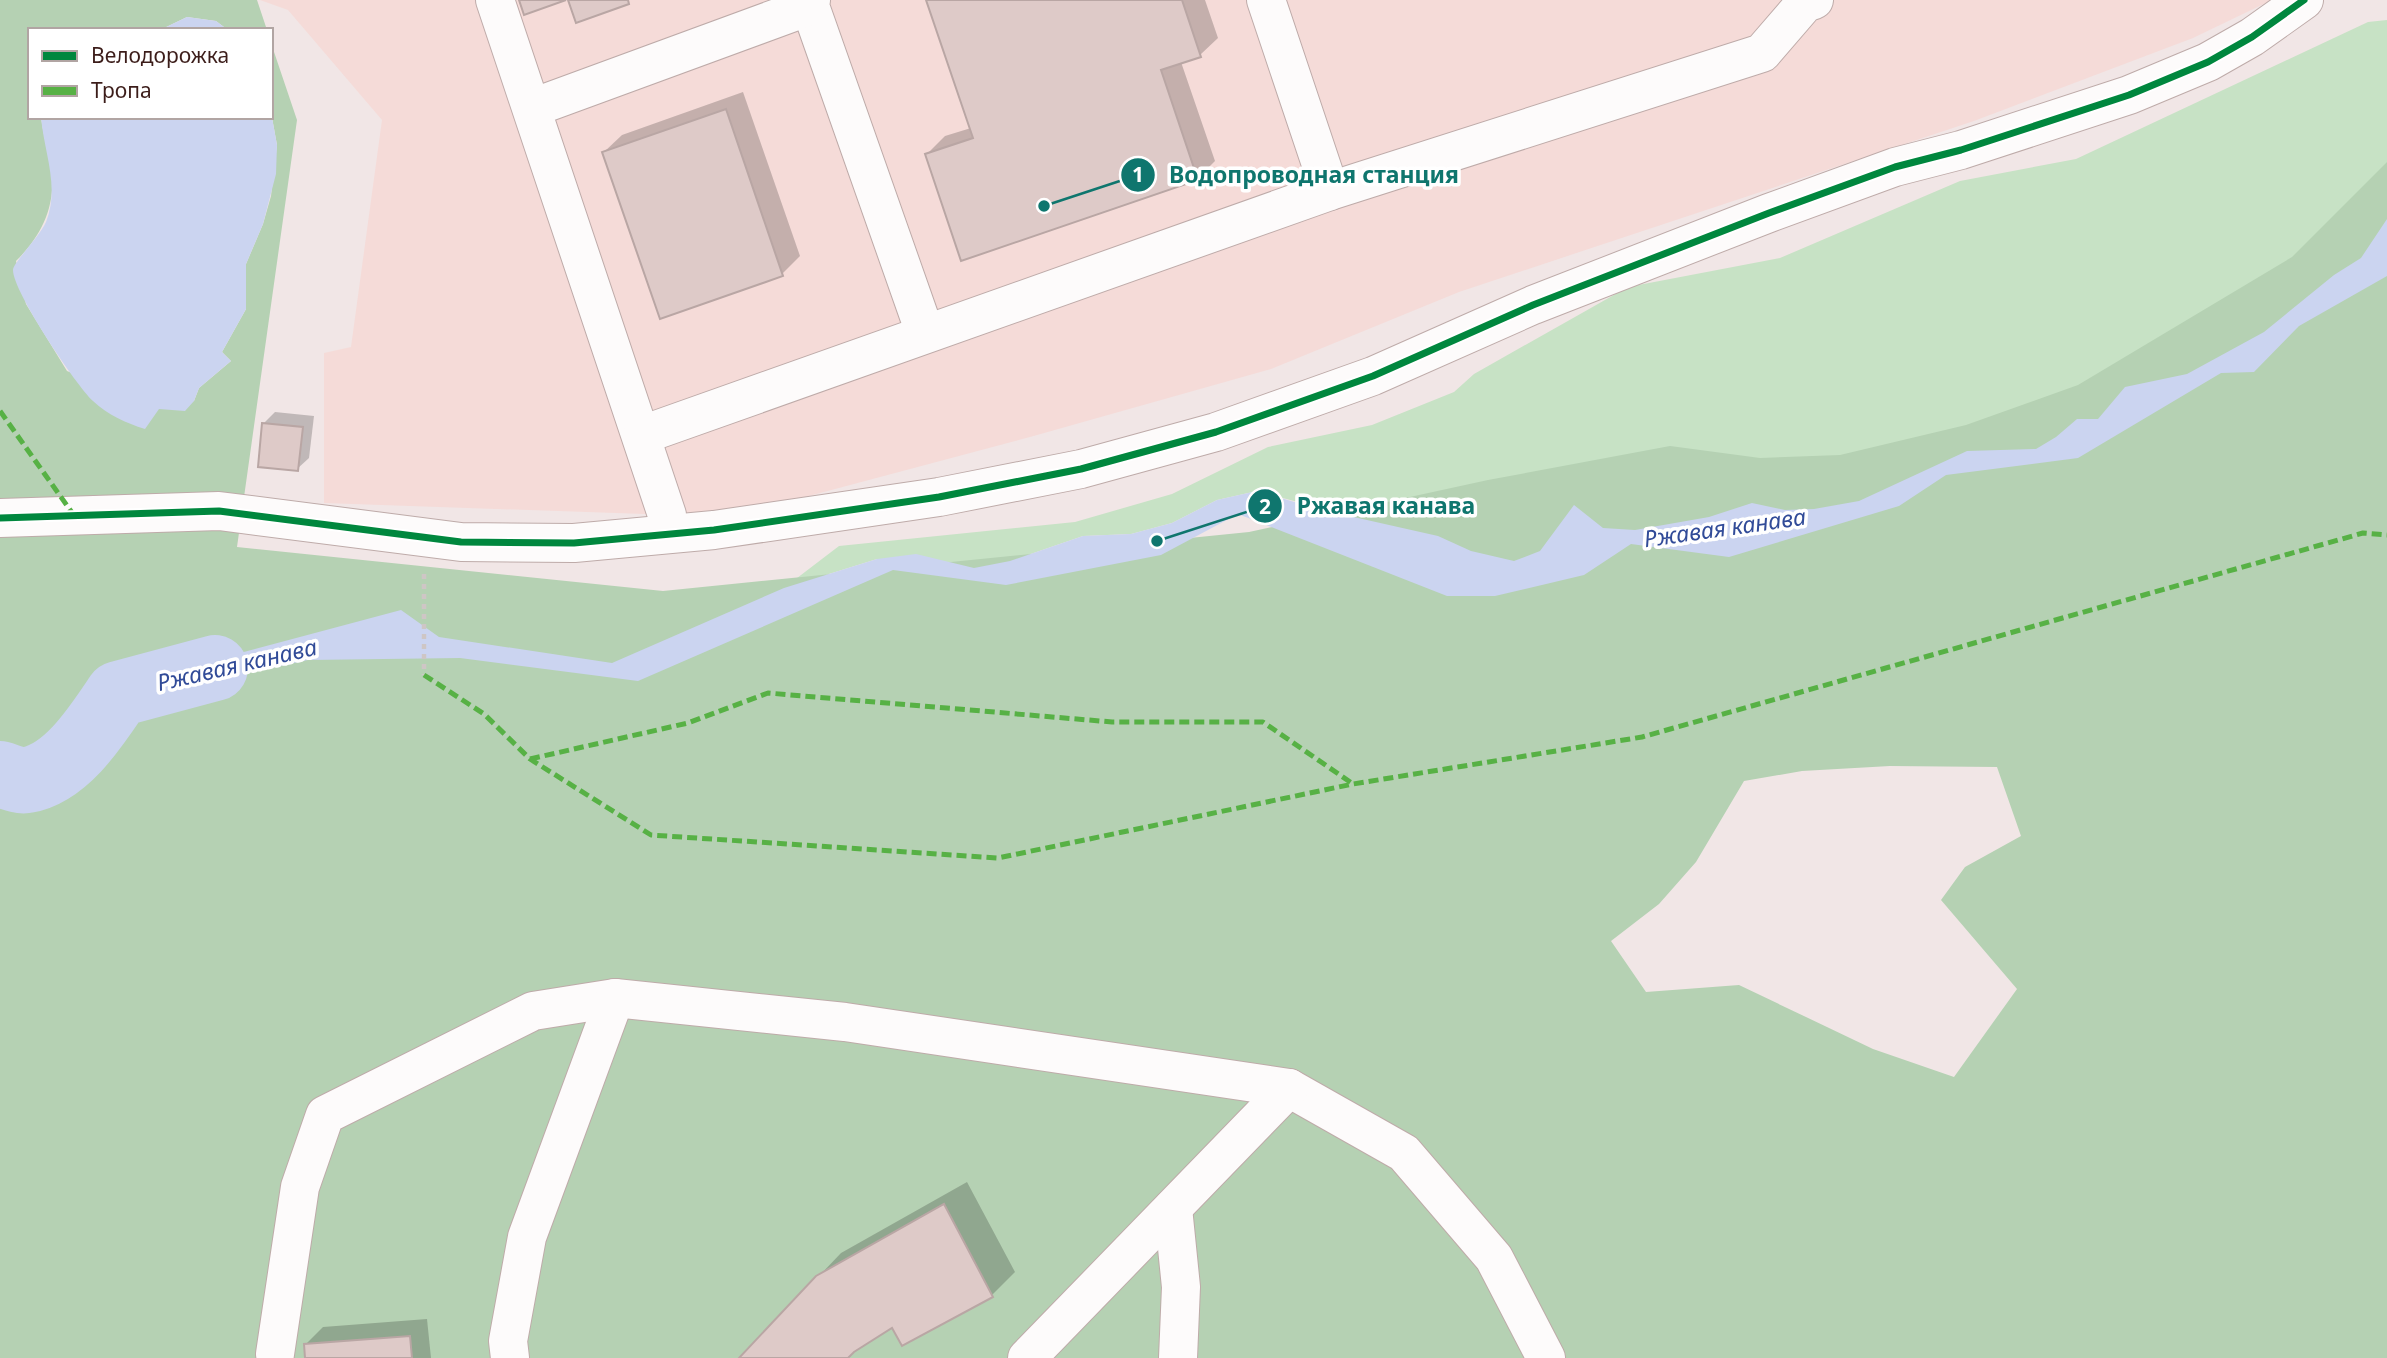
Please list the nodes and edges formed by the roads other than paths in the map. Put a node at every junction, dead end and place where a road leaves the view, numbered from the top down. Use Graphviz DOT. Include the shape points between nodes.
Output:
graph roads {
  1 [pos="495,0"];
  2 [pos="1266,0"];
  3 [pos="2304,0"];
  4 [pos="1808,1"];
  5 [pos="810,3"];
  6 [pos="532,108"];
  7 [pos="1330,191"];
  8 [pos="925,333"];
  9 [pos="642,435"];
  10 [pos="0,518"];
  11 [pos="666,534"];
  12 [pos="615,998"];
  13 [pos="1289,1088"];
  14 [pos="1173,1208"];
  15 [pos="275,1354"];
  16 [pos="510,1358"];
  17 [pos="1027,1358"];
  18 [pos="1178,1358"];
  19 [pos="1546,1358"];
  1 -- 6 [label="street"];
  2 -- 7 [label="street"];
  3 -- 11 [label="street" via="2208,62 2129,94 1895,167 1781,209 1533,305 1373,376 1216,432 1080,469 939,497"];
  4 -- 7 [label="street" via="1762,53"];
  5 -- 6 [label="street"];
  5 -- 8 [label="street"];
  6 -- 9 [label="street"];
  7 -- 8 [label="street"];
  8 -- 9 [label="street"];
  9 -- 11 [label="street" via="667,515"];
  10 -- 11 [label="street" via="219,511 461,542 574,543"];
  12 -- 13 [label="street" via="845,1022"];
  12 -- 15 [label="street" via="533,1011 325,1115 300,1187"];
  12 -- 16 [label="street" via="527,1237 508,1341"];
  13 -- 14 [label="street"];
  13 -- 19 [label="street" via="1404,1153 1494,1258"];
  14 -- 17 [label="street"];
  14 -- 18 [label="street" via="1181,1287"];
}
